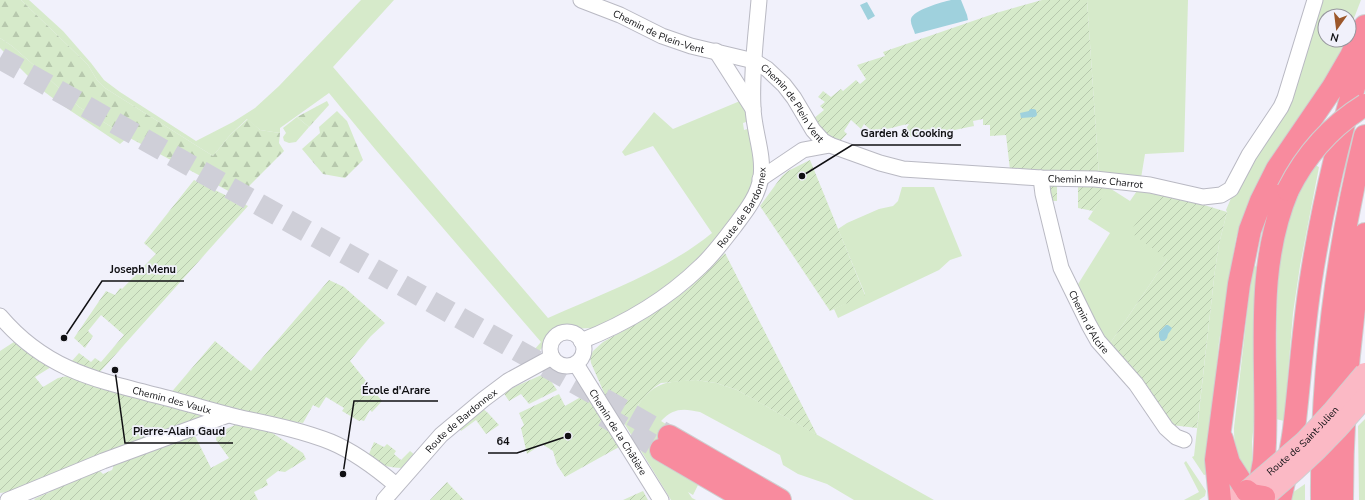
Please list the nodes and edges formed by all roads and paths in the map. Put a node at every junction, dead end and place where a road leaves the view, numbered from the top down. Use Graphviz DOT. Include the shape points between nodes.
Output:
graph roads {
  1 [pos="581,0"];
  2 [pos="759,0"];
  3 [pos="1315,0"];
  4 [pos="1365,26"];
  5 [pos="1365,48"];
  6 [pos="716,51"];
  7 [pos="754,61"];
  8 [pos="1365,105"];
  9 [pos="753,110"];
  10 [pos="1365,136"];
  11 [pos="830,145"];
  12 [pos="1041,178"];
  13 [pos="760,179"];
  14 [pos="1365,234"];
  15 [pos="0,316"];
  16 [pos="581,340"];
  17 [pos="552,357"];
  18 [pos="576,364"];
  19 [pos="1365,373"];
  20 [pos="1365,397"];
  21 [pos="228,415"];
  22 [pos="1184,440"];
  23 [pos="396,485"];
  24 [pos="1249,497"];
  25 [pos="8,500"];
  26 [pos="384,500"];
  27 [pos="661,500"];
  28 [pos="747,500"];
  29 [pos="780,500"];
  30 [pos="1322,500"];
  31 [pos="1342,500"];
  1 -- 6 [label="street, Chemin de Plein-Vent" via="620,15 662,36"];
  2 -- 7 [label="street, Route de Bardonnex"];
  3 -- 12 [label="street, Chemin Marc Charrot" via="1285,98 1248,154 1231,189 1221,195 1203,197 1150,185 1096,179"];
  4 -- 24 [label="highway" via="1336,82 1267,187 1256,211 1244,255 1220,427 1226,455"];
  5 -- 24 [label="highway" via="1338,143 1317,240 1305,318 1294,429 1286,474"];
  6 -- 7 [label="street, Chemin de Plein-Vent"];
  6 -- 9 [label="street, Chemin de Plein-Vent"];
  7 -- 9 [label="street, Route de Bardonnex"];
  7 -- 11 [label="street, Chemin de Plein Vent" via="784,85 813,130"];
  8 -- 24 [label="highway, bridge" via="1324,137 1305,160 1288,190 1275,225 1267,272 1264,461"];
  9 -- 13 [label="street, Route de Bardonnex" via="762,160"];
  10 -- 30 [label="highway" via="1346,224 1331,333 1325,403"];
  11 -- 12 [label="street, Chemin Marc Charrot" via="903,169"];
  11 -- 13 [label="street" via="803,150"];
  12 -- 22 [label="street, Chemin d'Alcire" via="1061,268 1089,325 1098,341 1136,384 1166,428"];
  13 -- 16 [label="street, Route de Bardonnex" via="751,204 701,266 646,308 608,330"];
  14 -- 31 [label="highway" via="1347,370"];
  15 -- 21 [label="street, Chemin des Vaulx" via="35,349 50,360 74,371 103,382"];
  16 -- 17 [label="street" via="572,334 558,335 551,345"];
  16 -- 18 [label="street" via="583,354"];
  17 -- 18 [label="street" via="561,365"];
  17 -- 23 [label="street, Route de Bardonnex" via="508,381 484,399 441,435"];
  18 -- 27 [label="street, Chemin de la Châtière"];
  19 -- 24 [label="main road, Route de Saint-Julien, bridge" via="1305,441"];
  20 -- 24 [label="main road, Route de Saint-Julien, bridge" via="1308,460"];
  21 -- 23 [label="street, Chemin des Vaulx" via="303,432 332,442 361,458"];
  21 -- 25 [label="street"];
  23 -- 26 [label="street, Route de Bardonnex"];
  28 -- 29 [label="highway" via="665,443"];
}
